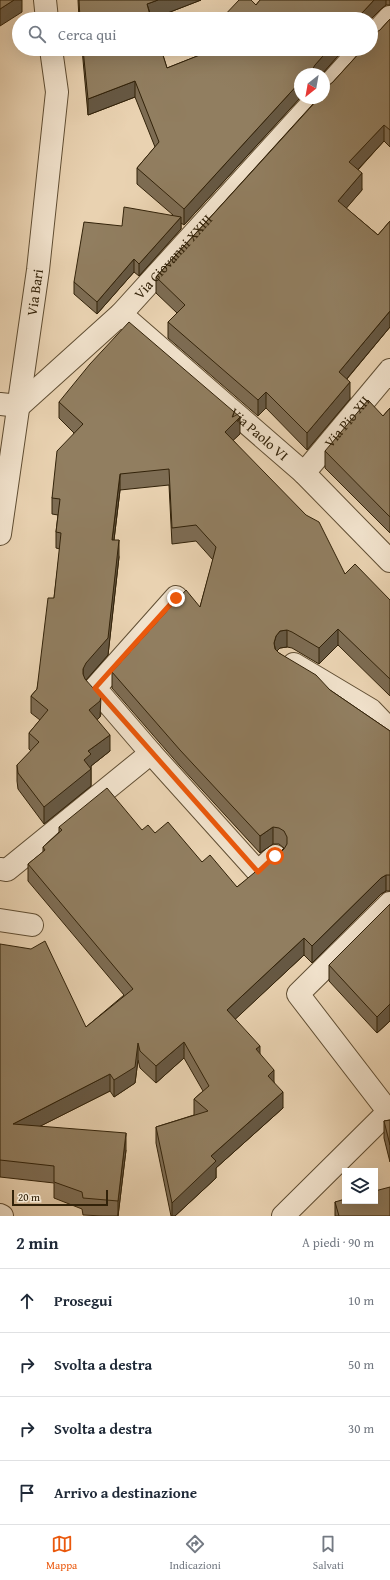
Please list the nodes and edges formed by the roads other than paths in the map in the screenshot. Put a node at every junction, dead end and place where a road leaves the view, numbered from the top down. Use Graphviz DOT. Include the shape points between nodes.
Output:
graph roads {
  1 [pos="45,0"];
  2 [pos="46,12"];
  3 [pos="390,17"];
  4 [pos="378,30"];
  5 [pos="52,56"];
  6 [pos="355,56"];
  7 [pos="330,83"];
  8 [pos="312,104"];
  9 [pos="121,314"];
  10 [pos="390,370"];
  11 [pos="10,405"];
  12 [pos="304,473"];
  13 [pos="0,534"];
  14 [pos="390,561"];
  15 [pos="176,598"];
  16 [pos="286,658"];
  17 [pos="390,730"];
  18 [pos="151,753"];
  19 [pos="275,856"];
  20 [pos="0,869"];
  21 [pos="390,903"];
  22 [pos="0,920"];
  23 [pos="32,925"];
  24 [pos="389,1110"];
  25 [pos="284,1216"];
  1 -- 2 [label="street"];
  3 -- 4 [label="street"];
  5 -- 11 [label="street, Via Bari" via="57,92 38,270"];
  6 -- 7 [label="street"];
  8 -- 9 [label="street, Via Giovanni XXIII"];
  9 -- 11 [label="street, Via Giovanni XXIII"];
  9 -- 12 [label="street, Via Paolo VI"];
  10 -- 12 [label="street, Via Pio XII"];
  11 -- 13 [label="street, Via Bari"];
  12 -- 14 [label="street, Via Paolo VI"];
  15 -- 18 [label="street" via="95,688"];
  16 -- 17 [label="street" via="371,710"];
  18 -- 19 [label="street" via="258,872"];
  18 -- 20 [label="street" via="7,870"];
  21 -- 24 [label="street" via="298,994"];
  22 -- 23 [label="street"];
  24 -- 25 [label="street"];
}
